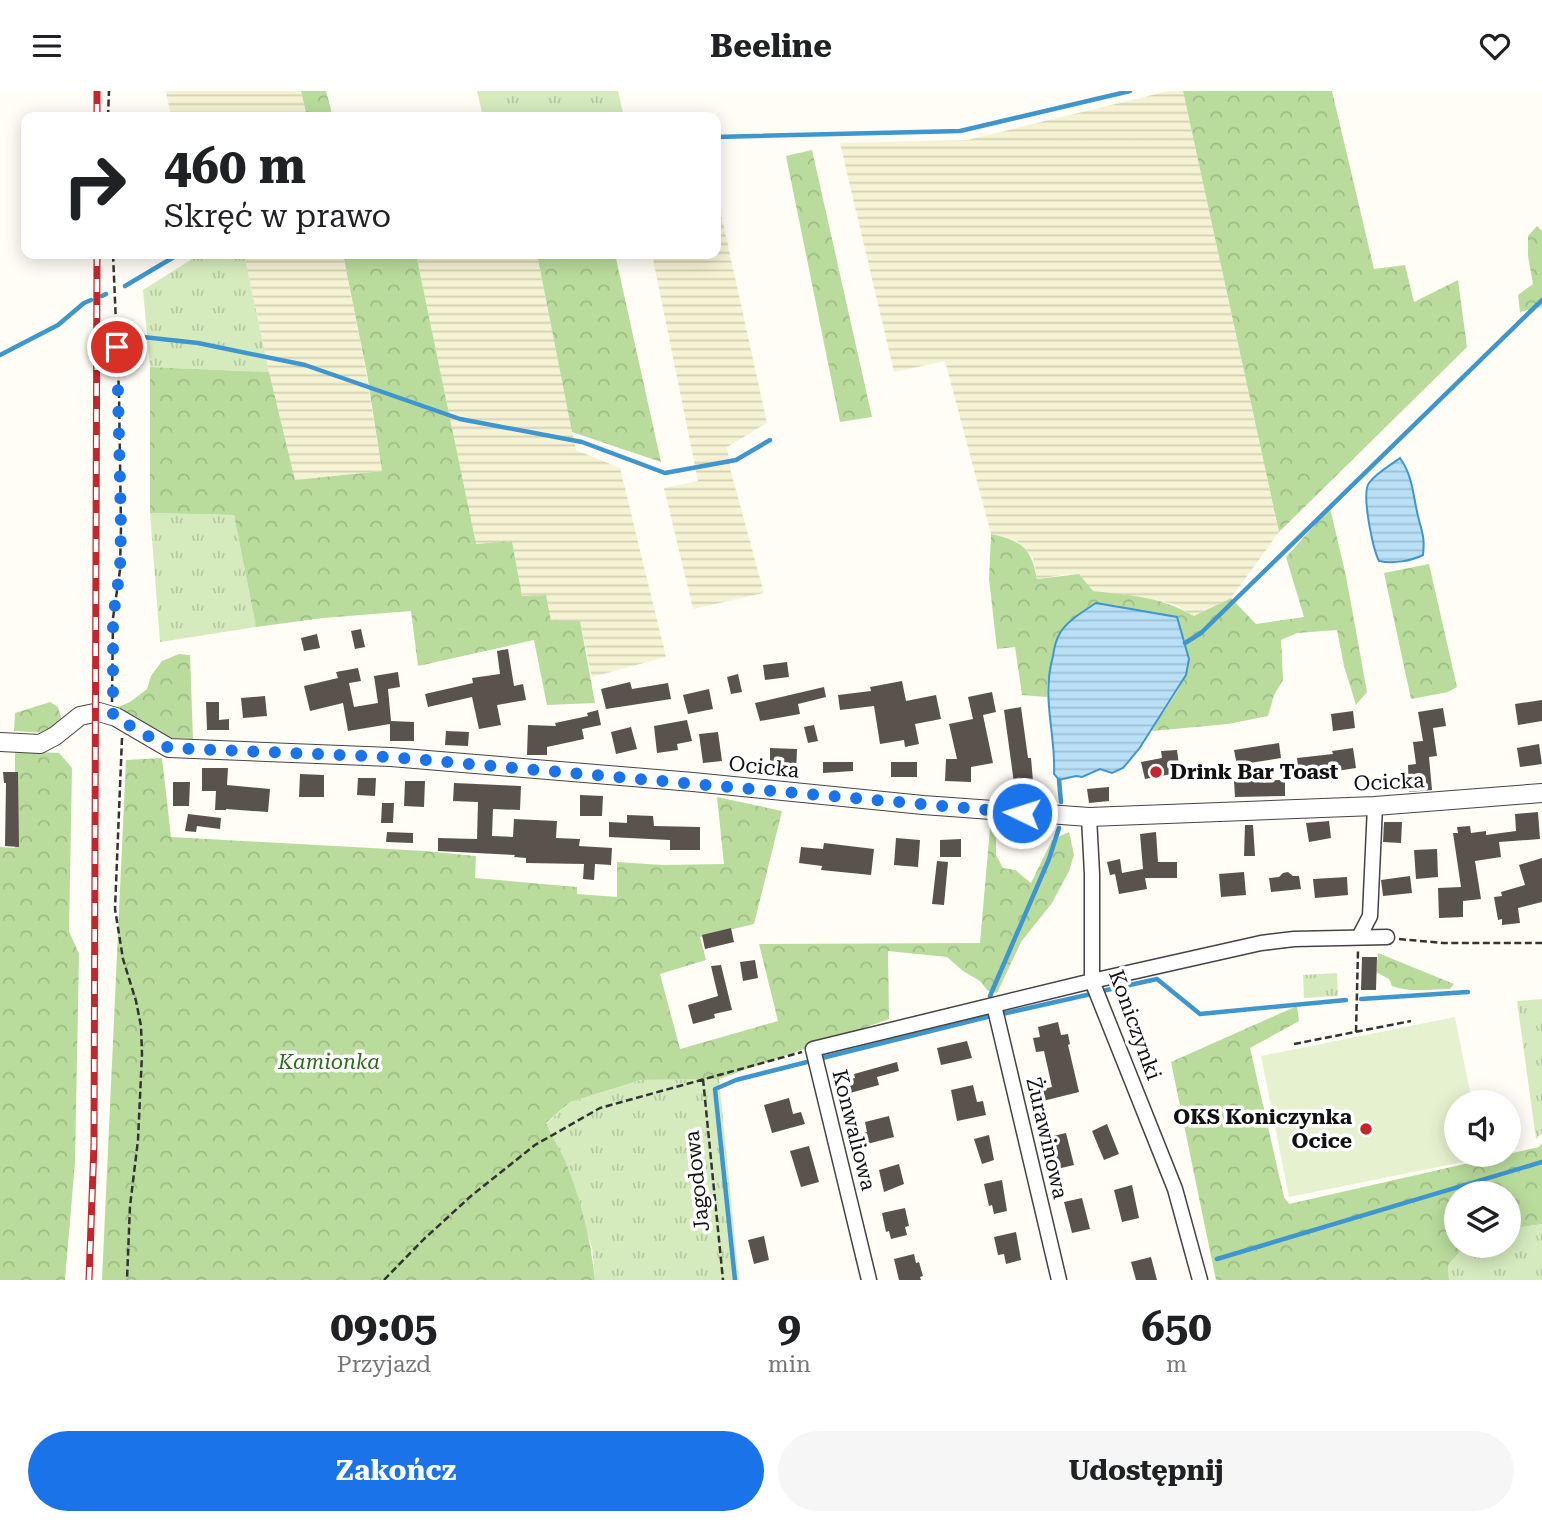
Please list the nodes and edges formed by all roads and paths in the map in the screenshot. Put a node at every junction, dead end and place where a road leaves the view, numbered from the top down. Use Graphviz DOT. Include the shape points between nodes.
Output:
graph roads {
  1 [pos="109,91"];
  2 [pos="108,112"];
  3 [pos="113,259"];
  4 [pos="113,716"];
  5 [pos="0,742"];
  6 [pos="1542,793"];
  7 [pos="1375,806"];
  8 [pos="1089,817"];
  9 [pos="1359,937"];
  10 [pos="1387,937"];
  11 [pos="1542,943"];
  12 [pos="1092,981"];
  13 [pos="994,1006"];
  14 [pos="1411,1021"];
  15 [pos="1356,1032"];
  16 [pos="1294,1044"];
  17 [pos="813,1049"];
  18 [pos="703,1079"];
  19 [pos="127,1280"];
  20 [pos="384,1280"];
  21 [pos="723,1280"];
  22 [pos="869,1280"];
  23 [pos="1059,1280"];
  24 [pos="1200,1280"];
  1 -- 2 [label="path"];
  3 -- 4 [label="path" via="121,527 113,618"];
  4 -- 5 [label="street" via="95,712 80,716 40,744"];
  4 -- 8 [label="street, Ocicka" via="169,748 391,757"];
  4 -- 19 [label="path" via="123,746 115,909 141,1026 142,1054"];
  6 -- 7 [label="street, Ocicka"];
  7 -- 8 [label="street, Ocicka"];
  7 -- 9 [label="street" via="1370,916"];
  8 -- 12 [label="street, Koniczynki"];
  9 -- 10 [label="street, Konwaliowa"];
  9 -- 12 [label="street, Konwaliowa" via="1261,943"];
  9 -- 15 [label="path"];
  10 -- 11 [label="path" via="1443,943"];
  12 -- 13 [label="street, Konwaliowa"];
  12 -- 24 [label="street, Koniczynki" via="1175,1189"];
  13 -- 17 [label="street, Konwaliowa"];
  13 -- 23 [label="street, Żurawinowa"];
  14 -- 15 [label="path"];
  15 -- 16 [label="path"];
  17 -- 18 [label="path"];
  17 -- 22 [label="street, Konwaliowa"];
  18 -- 20 [label="path" via="600,1108 535,1145 471,1196"];
  18 -- 21 [label="path, Jagodowa"];
}
